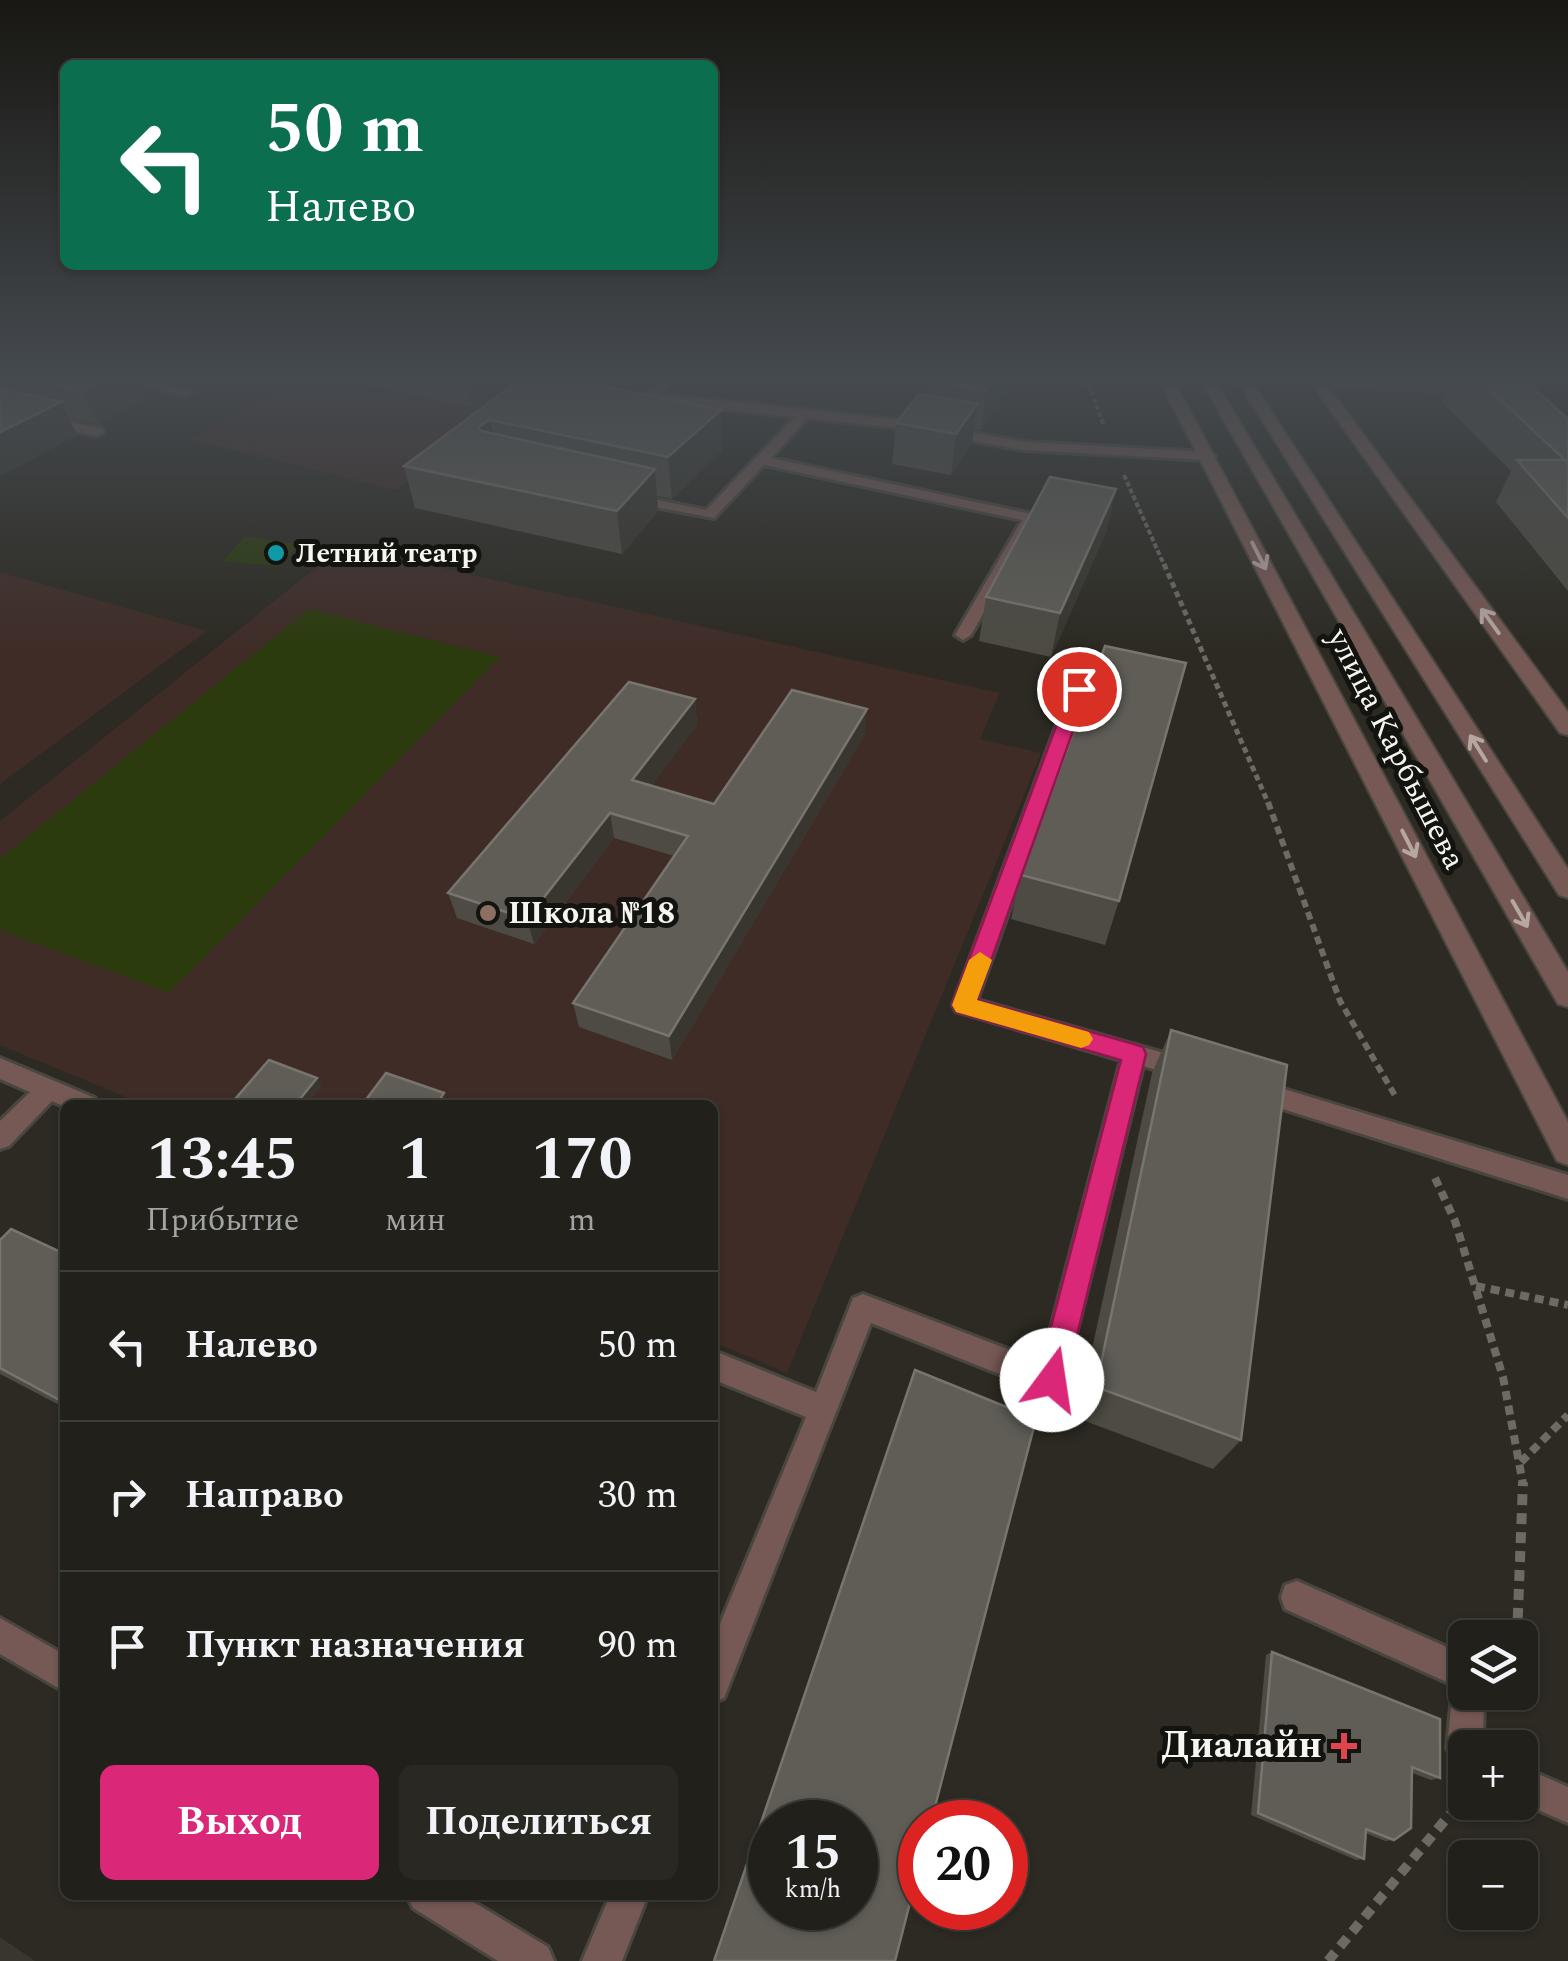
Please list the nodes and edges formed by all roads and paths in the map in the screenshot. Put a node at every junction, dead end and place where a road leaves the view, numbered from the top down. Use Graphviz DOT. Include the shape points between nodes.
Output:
graph roads {
  1 [pos="753,469"];
  2 [pos="801,469"];
  3 [pos="1122,469"];
  4 [pos="1214,469"];
  5 [pos="1260,469"];
  6 [pos="1301,469"];
  7 [pos="1381,469"];
  8 [pos="612,494"];
  9 [pos="964,635"];
  10 [pos="1079,689"];
  11 [pos="1568,728"];
  12 [pos="1568,889"];
  13 [pos="1568,996"];
  14 [pos="1134,1054"];
  15 [pos="0,1068"];
  16 [pos="48,1090"];
  17 [pos="73,1100"];
  18 [pos="0,1138"];
  19 [pos="1419,1141"];
  20 [pos="1568,1152"];
  21 [pos="1568,1187"];
  22 [pos="1475,1286"];
  23 [pos="1568,1305"];
  24 [pos="718,1366"];
  25 [pos="824,1410"];
  26 [pos="1568,1416"];
  27 [pos="1520,1463"];
  28 [pos="1296,1596"];
  29 [pos="1518,1620"];
  30 [pos="0,1635"];
  31 [pos="1448,1665"];
  32 [pos="718,1671"];
  33 [pos="60,1672"];
  34 [pos="1538,1792"];
  35 [pos="1568,1805"];
  36 [pos="1448,1816"];
  37 [pos="434,1900"];
  38 [pos="627,1900"];
  39 [pos="534,1961"];
  40 [pos="602,1961"];
  41 [pos="1328,1961"];
  1 -- 8 [label="lane" via="709,515"];
  2 -- 9 [label="lane" via="1031,518"];
  3 -- 19 [label="path" via="1229,706 1340,1002"];
  4 -- 20 [label="street, улица Карбышева, one-way"];
  5 -- 13 [label="street, улица Карбышева, one-way"];
  12 -- 6 [label="street, улица Карбышева, one-way"];
  11 -- 7 [label="street, one-way"];
  10 -- 14 [label="lane" via="964,1005"];
  14 -- 19 [label="lane"];
  14 -- 25 [label="lane" via="1052,1380 863,1307"];
  15 -- 16 [label="lane"];
  16 -- 17 [label="lane"];
  16 -- 18 [label="lane"];
  19 -- 21 [label="lane"];
  19 -- 22 [label="path"];
  22 -- 23 [label="path"];
  22 -- 27 [label="path"];
  24 -- 25 [label="lane"];
  25 -- 32 [label="lane"];
  26 -- 27 [label="path"];
  27 -- 29 [label="path"];
  28 -- 31 [label="lane"];
  30 -- 33 [label="lane"];
  34 -- 35 [label="lane"];
  36 -- 41 [label="path"];
  37 -- 39 [label="lane"];
  38 -- 40 [label="lane"];
}
